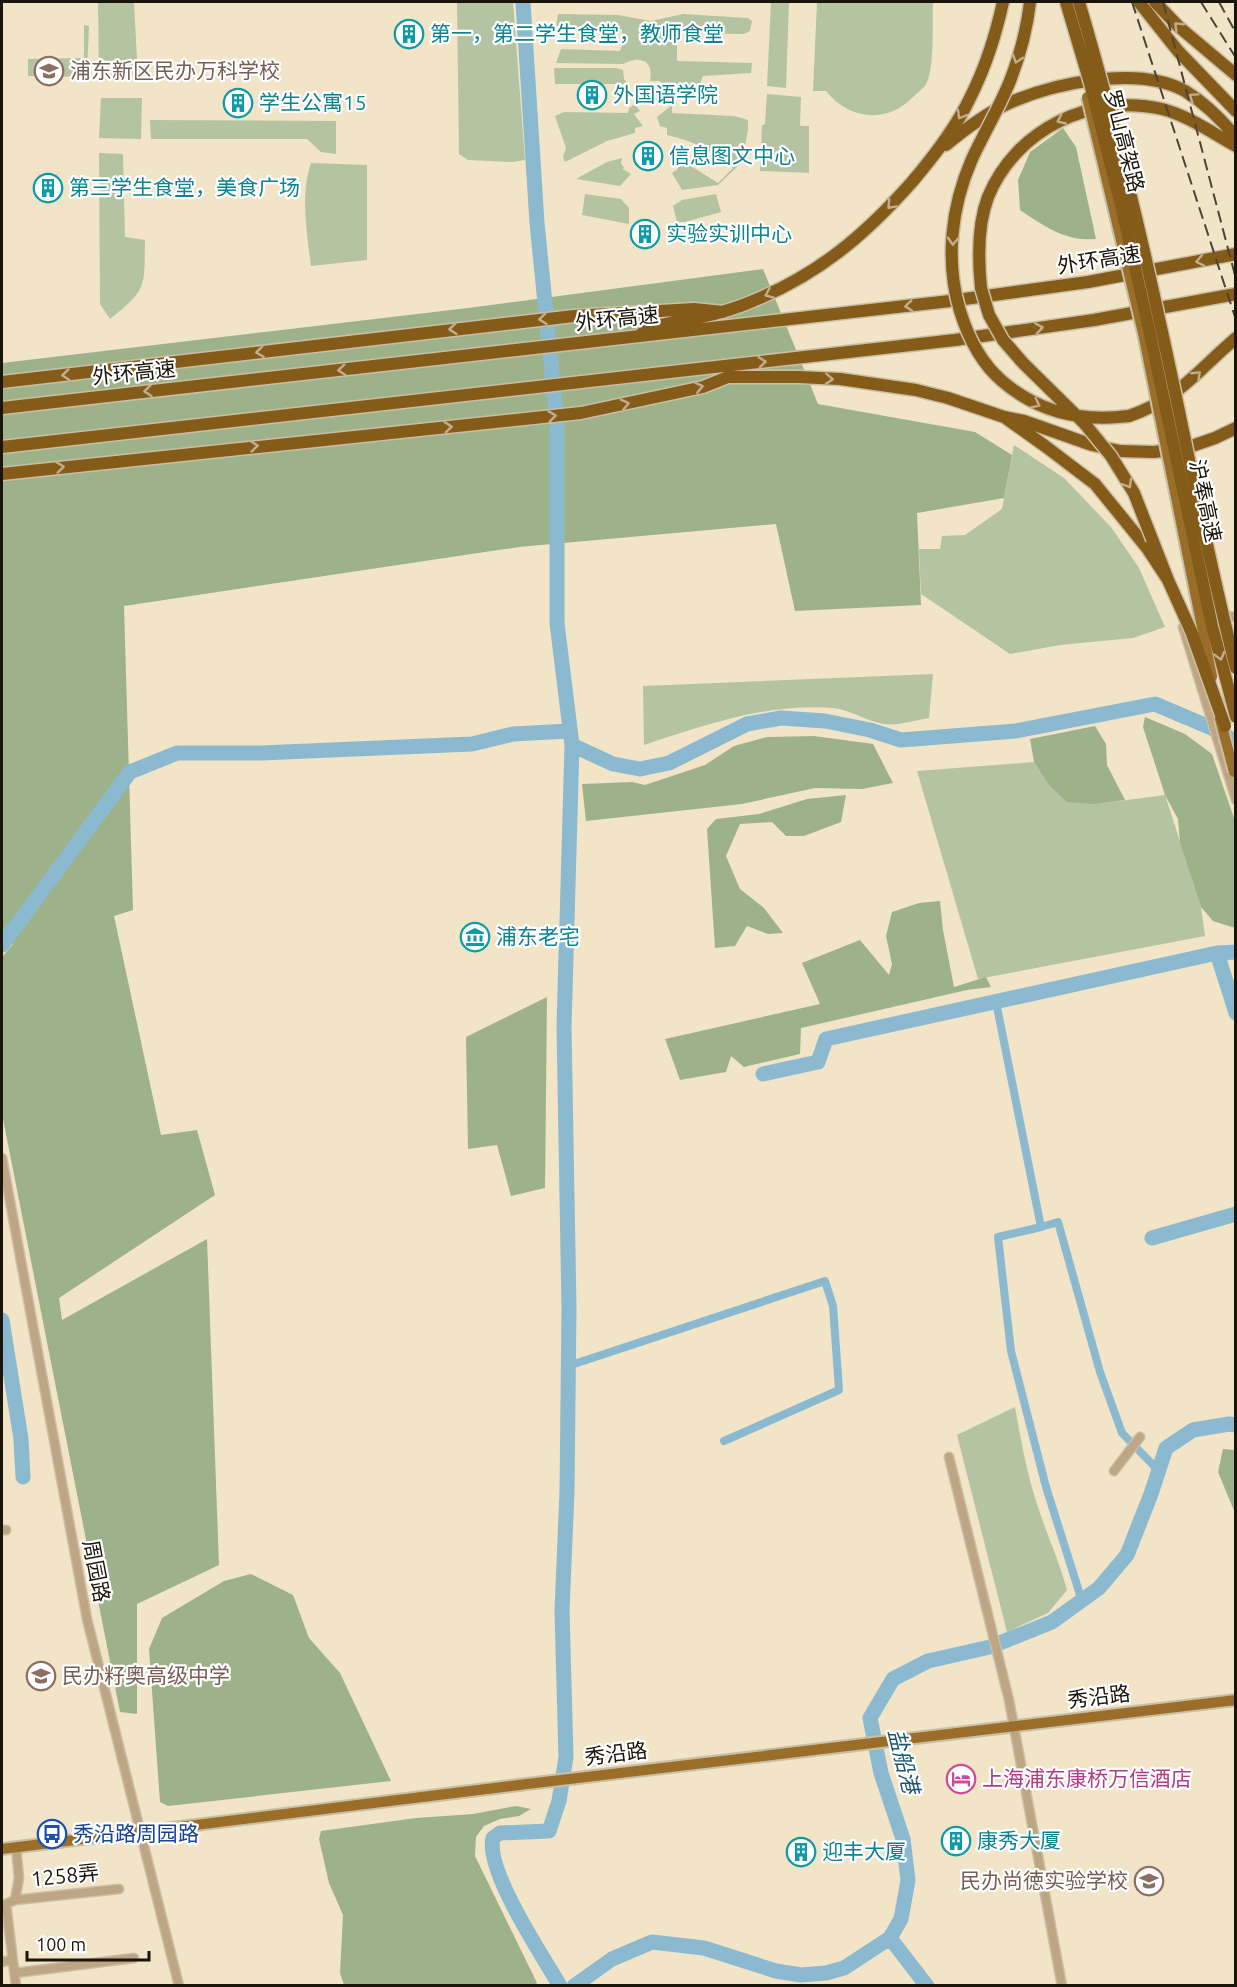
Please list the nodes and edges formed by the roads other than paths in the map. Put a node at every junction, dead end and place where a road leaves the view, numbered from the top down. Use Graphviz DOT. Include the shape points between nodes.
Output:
graph roads {
  1 [pos="1003,2"];
  2 [pos="1030,2"];
  3 [pos="1061,2"];
  4 [pos="1066,2"];
  5 [pos="1079,2"];
  6 [pos="1084,2"];
  7 [pos="1139,2"];
  8 [pos="1155,2"];
  9 [pos="1236,75"];
  10 [pos="1236,111"];
  11 [pos="1236,137"];
  12 [pos="1236,146"];
  13 [pos="930,161"];
  14 [pos="1236,254"];
  15 [pos="1146,290"];
  16 [pos="1236,294"];
  17 [pos="723,312"];
  18 [pos="637,336"];
  19 [pos="1236,338"];
  20 [pos="704,368"];
  21 [pos="729,377"];
  22 [pos="2,382"];
  23 [pos="2,408"];
  24 [pos="1004,417"];
  25 [pos="1233,430"];
  26 [pos="2,447"];
  27 [pos="2,474"];
  28 [pos="1168,580"];
  29 [pos="1236,617"];
  30 [pos="1236,649"];
  31 [pos="1236,668"];
  32 [pos="1236,717"];
  33 [pos="1236,757"];
  34 [pos="1232,774"];
  35 [pos="1236,800"];
  36 [pos="2,1158"];
  37 [pos="1140,1437"];
  38 [pos="949,1457"];
  39 [pos="1114,1470"];
  40 [pos="1236,1700"];
  41 [pos="1014,1726"];
  42 [pos="140,1833"];
  43 [pos="16,1847"];
  44 [pos="2,1849"];
  45 [pos="119,1888"];
  46 [pos="15,1900"];
  47 [pos="134,1958"];
  48 [pos="12,1960"];
  49 [pos="2,1962"];
  50 [pos="15,1973"];
  51 [pos="16,1986"];
  52 [pos="179,1986"];
  53 [pos="1062,1986"];
  1 -- 13 [label="highway, one-way" via="990,53 970,98"];
  2 -- 19 [label="highway, one-way, bridge" via="1010,81 971,162 953,227 952,261 958,304 981,357 1000,379 1025,398 1051,411 1096,419 1129,416 1172,396"];
  3 -- 34 [label="main road, bridge" via="1093,117 1138,310"];
  4 -- 15 [label="highway, 罗山高架路, bridge"];
  5 -- 15 [label="highway, 罗山高架路, bridge" via="1102,80"];
  6 -- 30 [label="main road, bridge" via="1138,203"];
  7 -- 10 [label="highway" via="1178,51"];
  9 -- 8 [label="highway, one-way"];
  11 -- 13 [label="highway, one-way, bridge" via="1212,111 1184,90 1152,81 1118,78 1077,82 1004,105"];
  12 -- 28 [label="highway, one-way, bridge" via="1191,120 1163,110 1108,106 1078,112 1047,127 1023,145 988,198 981,230 978,260 989,315 1003,340 1111,456 1134,493"];
  13 -- 17 [label="highway, one-way" via="876,221 835,256 789,285"];
  14 -- 18 [label="highway, 外环高速, one-way" via="996,295"];
  15 -- 31 [label="highway, 沪奉高速, bridge"];
  15 -- 32 [label="highway, 沪奉高速, one-way, bridge" via="1212,626"];
  20 -- 16 [label="highway, one-way" via="1013,332"];
  17 -- 18 [label="highway" via="653,326"];
  17 -- 22 [label="highway, one-way" via="694,309 574,316"];
  18 -- 23 [label="highway, 外环高速, one-way"];
  20 -- 21 [label="highway"];
  20 -- 26 [label="highway"];
  21 -- 24 [label="highway, one-way" via="799,377 882,384 948,398"];
  27 -- 21 [label="highway, one-way" via="581,413 703,387"];
  24 -- 25 [label="highway" via="1120,451 1171,451"];
  24 -- 28 [label="highway, bridge" via="1095,484 1136,532"];
  28 -- 33 [label="highway, bridge" via="1191,631"];
  29 -- 34 [label="street" via="1217,615 1183,627"];
  34 -- 35 [label="street"];
  36 -- 42 [label="street, 周园路" via="87,1618"];
  37 -- 39 [label="street"];
  38 -- 41 [label="street"];
  40 -- 41 [label="main road, 秀沿路"];
  41 -- 42 [label="main road, 秀沿路"];
  41 -- 53 [label="street"];
  42 -- 43 [label="main road, 秀沿路"];
  42 -- 52 [label="street, 周园路"];
  43 -- 44 [label="main road, 秀沿路"];
  43 -- 46 [label="street, 1258弄" via="19,1878"];
  45 -- 46 [label="street, 1258弄"];
  46 -- 48 [label="street, 1258弄" via="6,1904"];
  47 -- 50 [label="street"];
  48 -- 49 [label="street"];
  48 -- 50 [label="street, 1258弄"];
  50 -- 51 [label="street, 1258弄"];
}
